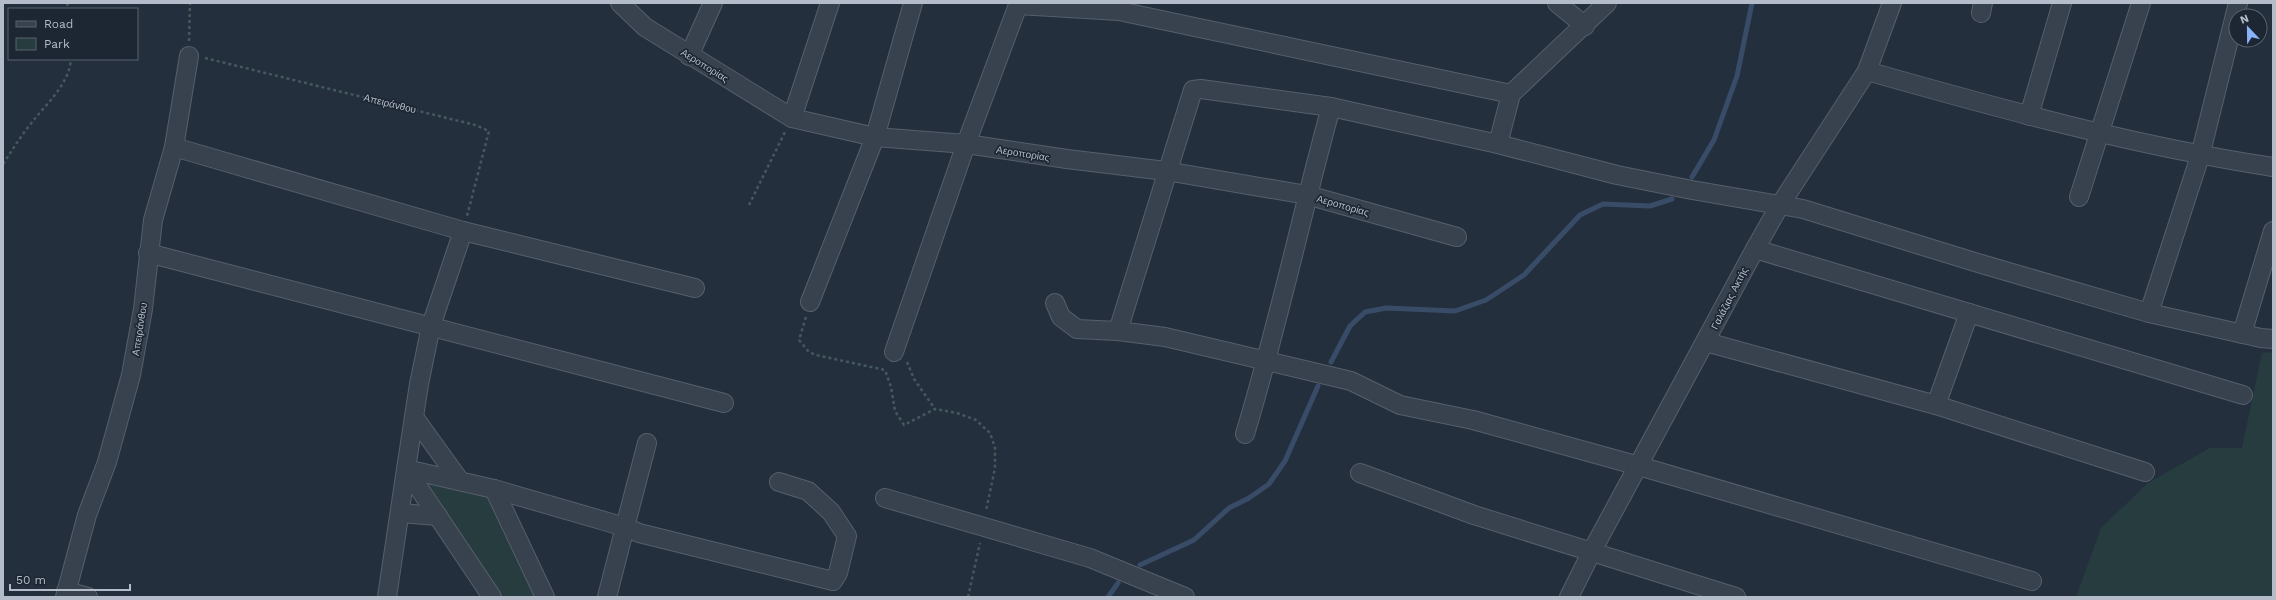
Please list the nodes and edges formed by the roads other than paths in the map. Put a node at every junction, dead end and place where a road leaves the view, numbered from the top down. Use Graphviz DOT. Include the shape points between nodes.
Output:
graph roads {
  1 [pos="620,3"];
  2 [pos="713,3"];
  3 [pos="830,3"];
  4 [pos="913,3"];
  5 [pos="1556,3"];
  6 [pos="1607,3"];
  7 [pos="1892,3"];
  8 [pos="2062,3"];
  9 [pos="2141,3"];
  10 [pos="2238,3"];
  11 [pos="1585,26"];
  12 [pos="189,56"];
  13 [pos="689,56"];
  14 [pos="1867,71"];
  15 [pos="1511,94"];
  16 [pos="1330,108"];
  17 [pos="2029,116"];
  18 [pos="792,118"];
  19 [pos="2101,133"];
  20 [pos="875,137"];
  21 [pos="966,144"];
  22 [pos="1498,144"];
  23 [pos="174,147"];
  24 [pos="2200,156"];
  25 [pos="2273,167"];
  26 [pos="1166,172"];
  27 [pos="1306,195"];
  28 [pos="2079,197"];
  29 [pos="1780,205"];
  30 [pos="2273,231"];
  31 [pos="463,232"];
  32 [pos="1457,236"];
  33 [pos="1755,249"];
  34 [pos="148,252"];
  35 [pos="695,288"];
  36 [pos="810,302"];
  37 [pos="1055,303"];
  38 [pos="2150,312"];
  39 [pos="1969,313"];
  40 [pos="431,326"];
  41 [pos="1118,331"];
  42 [pos="2242,334"];
  43 [pos="2273,339"];
  44 [pos="1706,342"];
  45 [pos="894,352"];
  46 [pos="1268,360"];
  47 [pos="2244,395"];
  48 [pos="724,403"];
  49 [pos="1936,405"];
  50 [pos="414,417"];
  51 [pos="1245,434"];
  52 [pos="647,443"];
  53 [pos="1639,466"];
  54 [pos="406,469"];
  55 [pos="2145,472"];
  56 [pos="1360,473"];
  57 [pos="460,481"];
  58 [pos="779,482"];
  59 [pos="494,489"];
  60 [pos="885,498"];
  61 [pos="400,513"];
  62 [pos="438,516"];
  63 [pos="625,527"];
  64 [pos="1592,551"];
  65 [pos="2032,581"];
  66 [pos="65,594"];
  67 [pos="88,597"];
  68 [pos="387,597"];
  69 [pos="492,597"];
  70 [pos="545,597"];
  71 [pos="607,597"];
  72 [pos="1185,597"];
  73 [pos="1569,597"];
  74 [pos="1736,597"];
  1 -- 13 [label="street, Αεροπορίας" via="645,27"];
  2 -- 13 [label="street"];
  3 -- 18 [label="street"];
  4 -- 20 [label="street"];
  5 -- 11 [label="street"];
  6 -- 11 [label="street"];
  7 -- 14 [label="street, Γαλάζιας Ακτής"];
  8 -- 17 [label="street"];
  9 -- 19 [label="street"];
  10 -- 24 [label="street"];
  11 -- 15 [label="street"];
  12 -- 23 [label="street, Απειράνθου"];
  13 -- 18 [label="street, Αεροπορίας"];
  14 -- 17 [label="street"];
  14 -- 29 [label="street, Γαλάζιας Ακτής"];
  15 -- 21 [label="street" via="1119,11 1018,5"];
  15 -- 22 [label="street"];
  16 -- 22 [label="street"];
  16 -- 26 [label="street" via="1201,89 1193,90"];
  16 -- 27 [label="street"];
  17 -- 19 [label="street"];
  18 -- 20 [label="street, Αεροπορίας"];
  19 -- 24 [label="street"];
  19 -- 28 [label="street"];
  20 -- 21 [label="street, Αεροπορίας"];
  20 -- 36 [label="street"];
  21 -- 26 [label="street, Αεροπορίας"];
  21 -- 45 [label="street"];
  22 -- 29 [label="street" via="1617,175"];
  23 -- 31 [label="street"];
  23 -- 34 [label="street, Απειράνθου" via="153,220"];
  24 -- 25 [label="street"];
  24 -- 38 [label="street"];
  26 -- 27 [label="street, Αεροπορίας"];
  26 -- 41 [label="street"];
  27 -- 32 [label="street, Αεροπορίας"];
  27 -- 46 [label="street"];
  29 -- 33 [label="street, Γαλάζιας Ακτής"];
  29 -- 38 [label="street" via="1803,208 1978,263"];
  30 -- 42 [label="street"];
  31 -- 35 [label="street"];
  31 -- 40 [label="street"];
  33 -- 39 [label="street"];
  33 -- 44 [label="street, Γαλάζιας Ακτής"];
  34 -- 40 [label="street"];
  34 -- 66 [label="street, Απειράνθου" via="143,309 131,375 107,462 87,515"];
  37 -- 41 [label="street" via="1061,317 1077,329"];
  38 -- 42 [label="street"];
  39 -- 47 [label="street"];
  39 -- 49 [label="street"];
  40 -- 48 [label="street"];
  40 -- 50 [label="street"];
  41 -- 46 [label="street" via="1165,337"];
  42 -- 43 [label="street"];
  44 -- 49 [label="street"];
  44 -- 53 [label="street, Γαλάζιας Ακτής"];
  46 -- 51 [label="street"];
  46 -- 53 [label="street" via="1351,381 1400,405 1473,420"];
  49 -- 55 [label="street"];
  50 -- 54 [label="street"];
  50 -- 57 [label="street"];
  52 -- 63 [label="street"];
  53 -- 64 [label="street, Γαλάζιας Ακτής"];
  53 -- 65 [label="street"];
  54 -- 57 [label="street"];
  54 -- 61 [label="street"];
  54 -- 62 [label="street"];
  56 -- 64 [label="street" via="1474,515"];
  57 -- 59 [label="street"];
  58 -- 63 [label="street" via="808,491 831,512 847,536 838,573 833,581 639,534"];
  59 -- 63 [label="street"];
  59 -- 70 [label="street"];
  60 -- 72 [label="street" via="1090,558"];
  61 -- 62 [label="street"];
  61 -- 68 [label="street"];
  62 -- 69 [label="street"];
  63 -- 71 [label="street"];
  64 -- 73 [label="street, Γαλάζιας Ακτής"];
  64 -- 74 [label="street"];
  66 -- 67 [label="street"];
}
